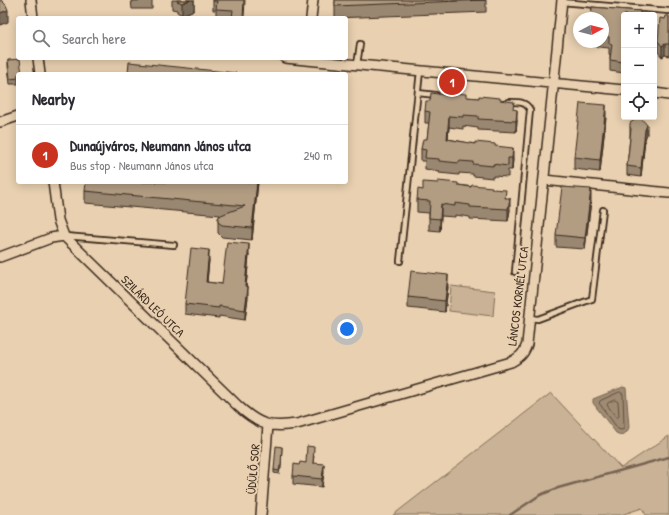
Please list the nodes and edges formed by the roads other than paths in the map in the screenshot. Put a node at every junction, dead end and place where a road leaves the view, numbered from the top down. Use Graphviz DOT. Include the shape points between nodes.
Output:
graph roads {
  1 [pos="31,0"];
  2 [pos="313,0"];
  3 [pos="561,1"];
  4 [pos="669,11"];
  5 [pos="33,16"];
  6 [pos="311,16"];
  7 [pos="360,44"];
  8 [pos="38,60"];
  9 [pos="315,60"];
  10 [pos="357,65"];
  11 [pos="420,71"];
  12 [pos="40,72"];
  13 [pos="553,84"];
  14 [pos="621,90"];
  15 [pos="418,93"];
  16 [pos="657,93"];
  17 [pos="441,95"];
  18 [pos="669,95"];
  19 [pos="501,101"];
  20 [pos="16,117"];
  21 [pos="0,122"];
  22 [pos="544,180"];
  23 [pos="53,184"];
  24 [pos="669,193"];
  25 [pos="603,210"];
  26 [pos="64,236"];
  27 [pos="174,244"];
  28 [pos="0,256"];
  29 [pos="400,261"];
  30 [pos="515,272"];
  31 [pos="529,318"];
  32 [pos="268,426"];
  33 [pos="261,515"];
  1 -- 5 [label="street"];
  2 -- 6 [label="street"];
  3 -- 4 [label="lane"];
  3 -- 13 [label="street, LÁNCOS KORNÉL UTCA"];
  7 -- 10 [label="lane"];
  8 -- 12 [label="street"];
  9 -- 10 [label="street"];
  10 -- 11 [label="street"];
  11 -- 13 [label="street"];
  11 -- 15 [label="lane"];
  13 -- 14 [label="street"];
  13 -- 22 [label="street, LÁNCOS KORNÉL UTCA"];
  15 -- 17 [label="lane"];
  15 -- 29 [label="lane"];
  16 -- 18 [label="street"];
  19 -- 30 [label="lane" via="524,103 530,110"];
  20 -- 21 [label="street"];
  22 -- 24 [label="street"];
  22 -- 31 [label="street, LÁNCOS KORNÉL UTCA"];
  23 -- 26 [label="street, SZILÁRD LEÓ UTCA" via="58,220"];
  25 -- 31 [label="lane" via="592,299 538,319"];
  26 -- 27 [label="lane"];
  26 -- 28 [label="street"];
  26 -- 32 [label="street, SZILÁRD LEÓ UTCA" via="243,410"];
  31 -- 32 [label="street, LÁNCOS KORNÉL UTCA" via="524,352 511,362 297,424"];
  32 -- 33 [label="street, ÜDÜLŐ SOR"];
}
